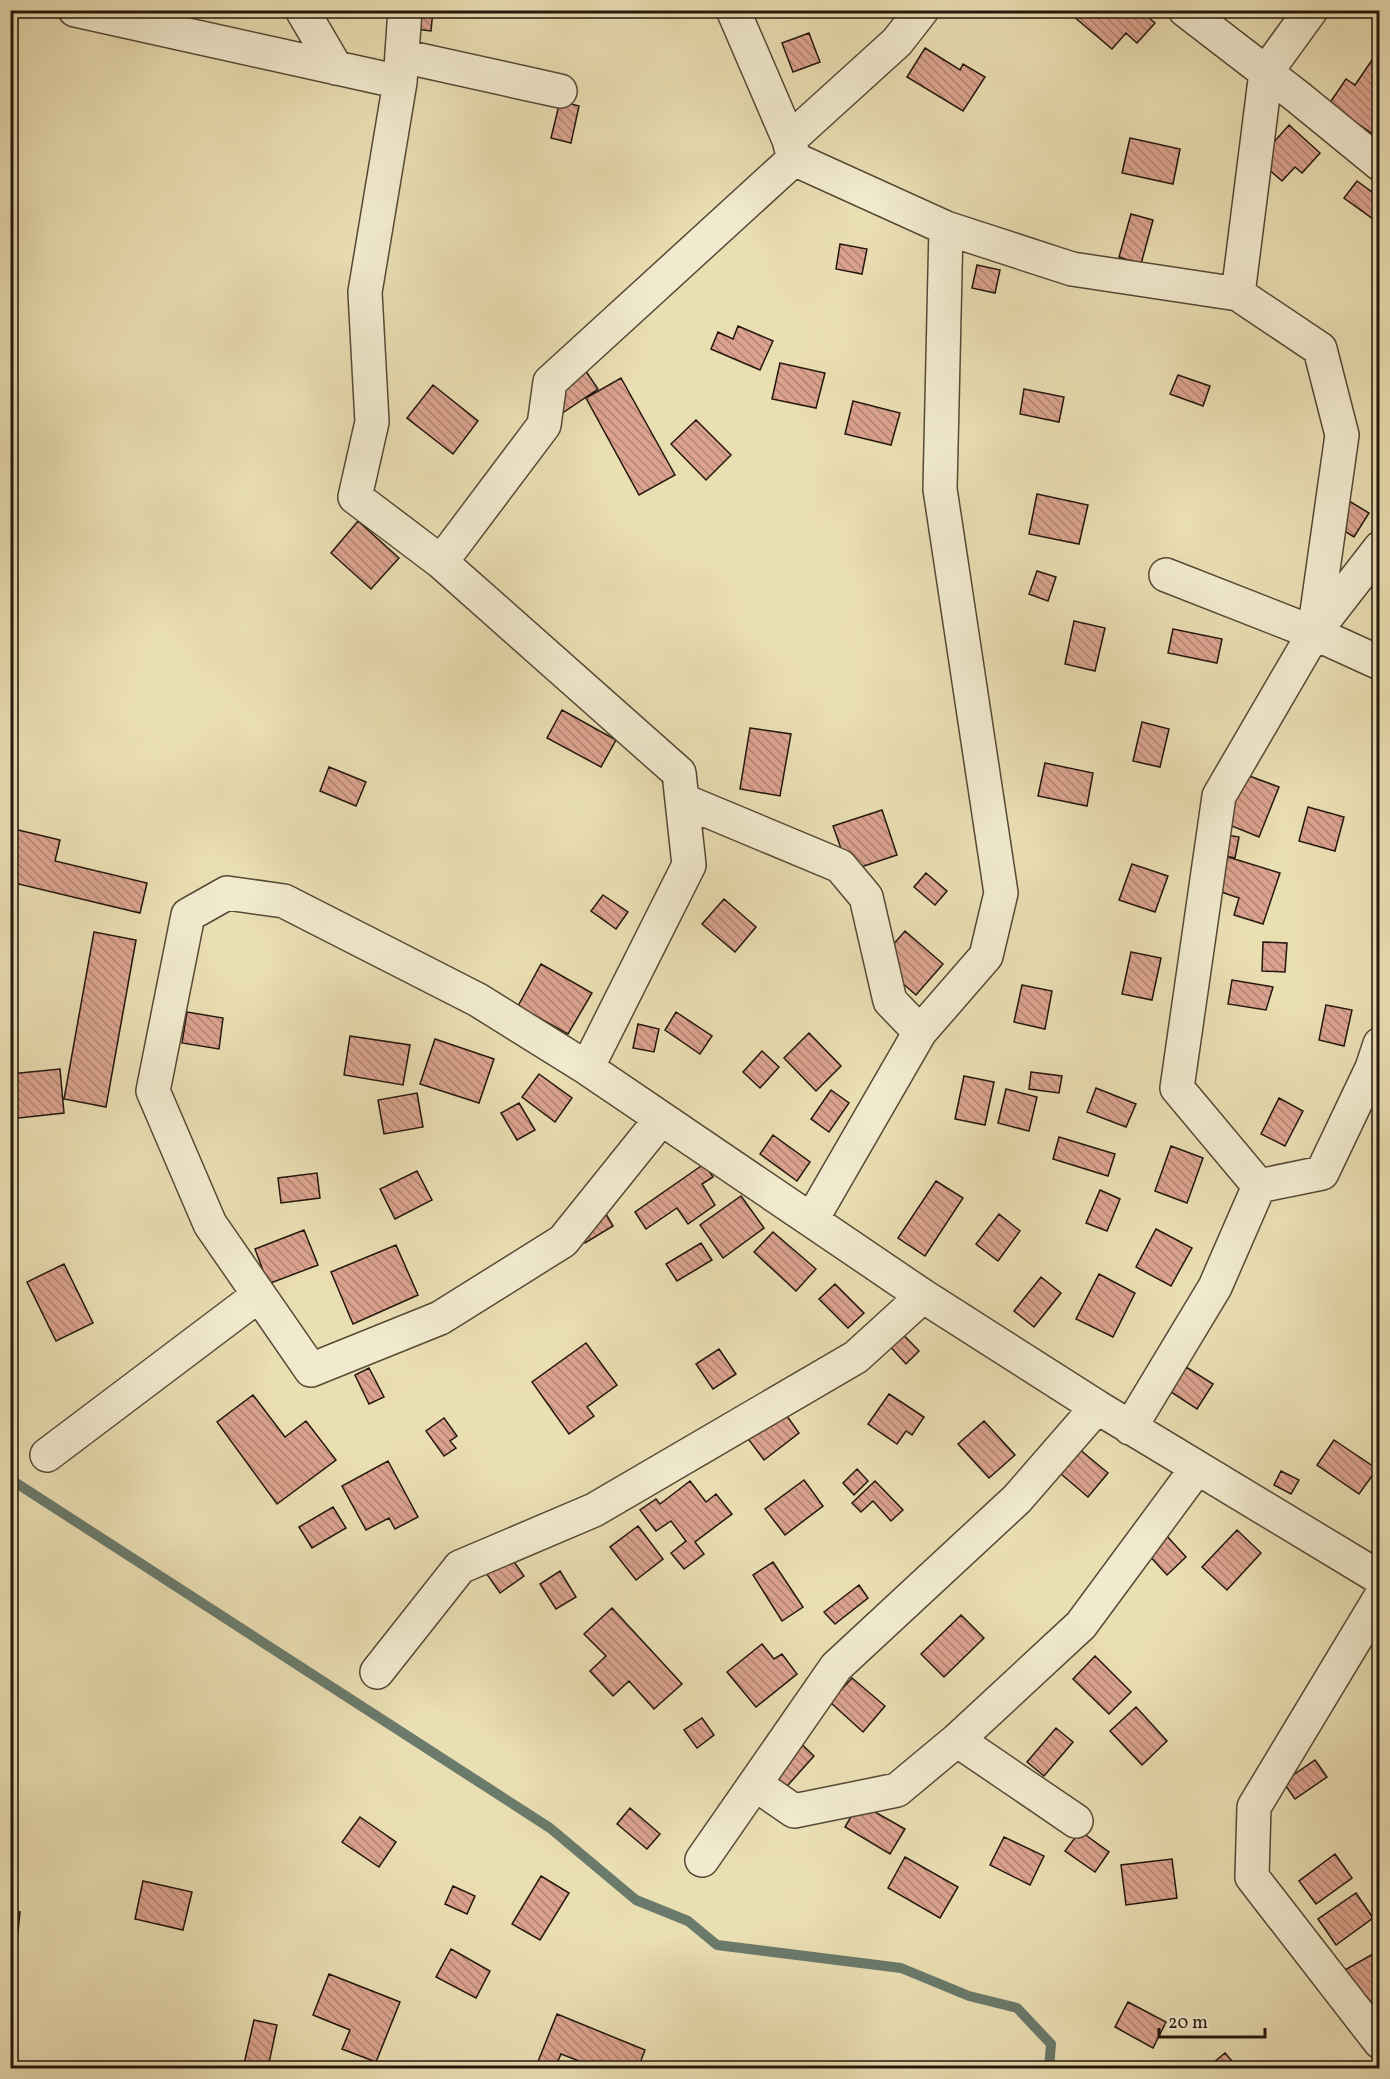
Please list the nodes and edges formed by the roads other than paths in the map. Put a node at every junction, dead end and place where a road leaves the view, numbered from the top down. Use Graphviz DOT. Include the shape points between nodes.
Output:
graph roads {
  1 [pos="75,10"];
  2 [pos="302,10"];
  3 [pos="405,10"];
  4 [pos="734,10"];
  5 [pos="922,10"];
  6 [pos="1185,10"];
  7 [pos="1311,10"];
  8 [pos="336,68"];
  9 [pos="401,69"];
  10 [pos="1266,72"];
  11 [pos="560,91"];
  12 [pos="792,149"];
  13 [pos="1380,164"];
  14 [pos="946,228"];
  15 [pos="1238,294"];
  16 [pos="1380,548"];
  17 [pos="441,562"];
  18 [pos="1166,575"];
  19 [pos="1314,633"];
  20 [pos="1380,663"];
  21 [pos="682,800"];
  22 [pos="920,1032"];
  23 [pos="1380,1044"];
  24 [pos="587,1068"];
  25 [pos="661,1119"];
  26 [pos="1259,1186"];
  27 [pos="812,1219"];
  28 [pos="259,1295"];
  29 [pos="923,1296"];
  30 [pos="1097,1407"];
  31 [pos="1130,1428"];
  32 [pos="47,1455"];
  33 [pos="1197,1468"];
  34 [pos="1380,1578"];
  35 [pos="1380,1598"];
  36 [pos="376,1672"];
  37 [pos="957,1740"];
  38 [pos="755,1784"];
  39 [pos="1076,1821"];
  40 [pos="702,1860"];
  41 [pos="1380,2042"];
  1 -- 8 [label="street"];
  2 -- 8 [label="street"];
  3 -- 9 [label="street"];
  4 -- 12 [label="street"];
  5 -- 12 [label="street" via="897,42"];
  6 -- 10 [label="street"];
  7 -- 10 [label="street"];
  8 -- 9 [label="street"];
  9 -- 11 [label="street"];
  9 -- 17 [label="street" via="365,292 372,422 355,497"];
  10 -- 13 [label="street"];
  10 -- 15 [label="street"];
  12 -- 14 [label="street"];
  12 -- 17 [label="street" via="550,382 544,425"];
  14 -- 15 [label="street" via="1072,269"];
  14 -- 22 [label="street" via="940,489 1001,893 986,956"];
  15 -- 19 [label="street" via="1320,349 1341,435"];
  16 -- 19 [label="street"];
  17 -- 21 [label="street" via="679,773"];
  18 -- 19 [label="street"];
  19 -- 20 [label="street"];
  19 -- 26 [label="street" via="1219,796 1177,1088"];
  21 -- 22 [label="street" via="840,866 866,897 890,1001"];
  21 -- 24 [label="street" via="689,865"];
  22 -- 27 [label="street"];
  23 -- 26 [label="street" via="1322,1173"];
  24 -- 25 [label="street"];
  24 -- 28 [label="street" via="478,1000 284,902 227,893 188,915 153,1091 210,1224"];
  25 -- 27 [label="street"];
  25 -- 28 [label="street" via="563,1241 440,1318 311,1370"];
  26 -- 31 [label="street" via="1215,1287"];
  27 -- 29 [label="street"];
  28 -- 32 [label="street"];
  29 -- 30 [label="street"];
  29 -- 36 [label="street" via="856,1357 604,1504 460,1567"];
  30 -- 31 [label="street"];
  30 -- 38 [label="street" via="1017,1499 836,1667"];
  31 -- 33 [label="street"];
  33 -- 34 [label="street"];
  33 -- 37 [label="street" via="1081,1625"];
  35 -- 41 [label="street" via="1254,1808 1252,1877"];
  37 -- 38 [label="street" via="897,1790 794,1811"];
  37 -- 39 [label="street"];
  38 -- 40 [label="street"];
}
